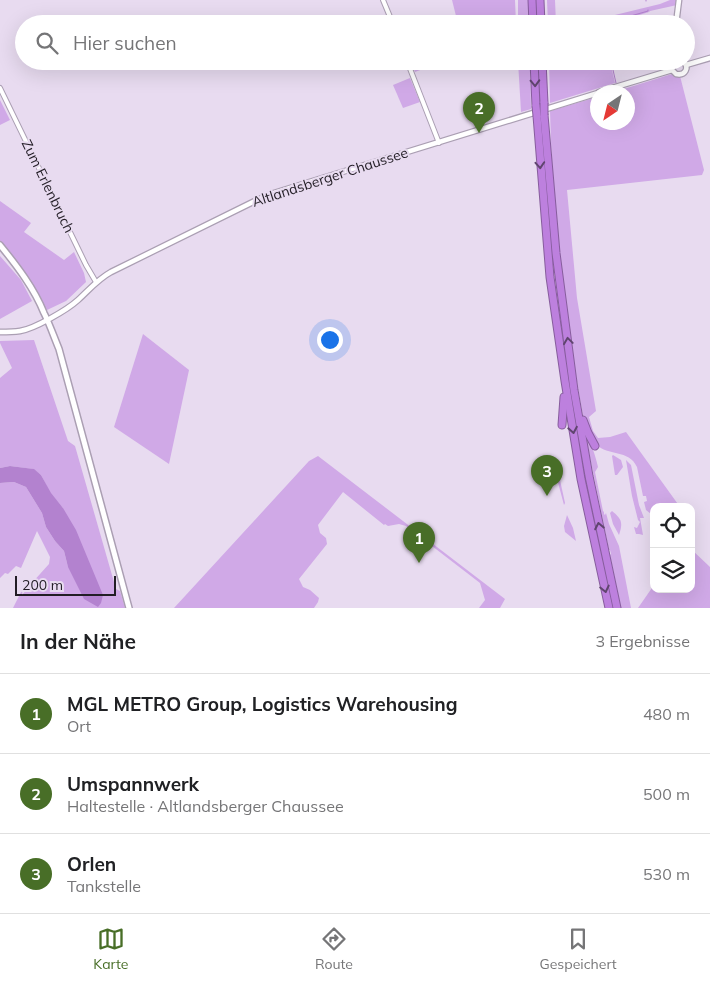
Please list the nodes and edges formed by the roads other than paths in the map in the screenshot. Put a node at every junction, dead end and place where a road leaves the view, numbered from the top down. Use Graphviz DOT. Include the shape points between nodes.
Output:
graph roads {
  1 [pos="383,0"];
  2 [pos="532,0"];
  3 [pos="540,0"];
  4 [pos="679,0"];
  5 [pos="389,15"];
  6 [pos="533,15"];
  7 [pos="541,15"];
  8 [pos="677,15"];
  9 [pos="710,58"];
  10 [pos="695,61"];
  11 [pos="411,70"];
  12 [pos="536,70"];
  13 [pos="542,70"];
  14 [pos="672,70"];
  15 [pos="686,70"];
  16 [pos="624,85"];
  17 [pos="0,88"];
  18 [pos="590,95"];
  19 [pos="543,105"];
  20 [pos="439,143"];
  21 [pos="0,245"];
  22 [pos="96,282"];
  23 [pos="47,320"];
  24 [pos="0,332"];
  25 [pos="565,382"];
  26 [pos="576,401"];
  27 [pos="562,425"];
  28 [pos="595,446"];
  29 [pos="130,608"];
  30 [pos="610,608"];
  31 [pos="617,608"];
  1 -- 5 [label="street"];
  2 -- 6 [label="highway"];
  3 -- 7 [label="highway"];
  4 -- 8 [label="street"];
  9 -- 10 [label="street"];
  11 -- 20 [label="street"];
  12 -- 19 [label="highway, one-way"];
  13 -- 19 [label="highway"];
  14 -- 15 [label="street, Altlandsberger Chaussee" via="676,74"];
  14 -- 16 [label="street, Altlandsberger Chaussee"];
  17 -- 22 [label="street, Zum Erlenbruch"];
  18 -- 19 [label="street, Altlandsberger Chaussee"];
  19 -- 20 [label="street, Altlandsberger Chaussee"];
  19 -- 25 [label="highway, one-way, bridge" via="536,116 550,278"];
  26 -- 19 [label="highway, one-way, bridge" via="556,253"];
  20 -- 22 [label="street, Altlandsberger Chaussee" via="274,193"];
  21 -- 23 [label="main road" via="29,285"];
  22 -- 23 [label="street, Altlandsberger Chaussee" via="76,302"];
  23 -- 24 [label="street, Altlandsberger Chaussee" via="28,329"];
  23 -- 29 [label="main road" via="59,350"];
  25 -- 27 [label="highway"];
  25 -- 30 [label="highway, one-way"];
  26 -- 28 [label="highway"];
  31 -- 26 [label="highway, one-way"];
}
